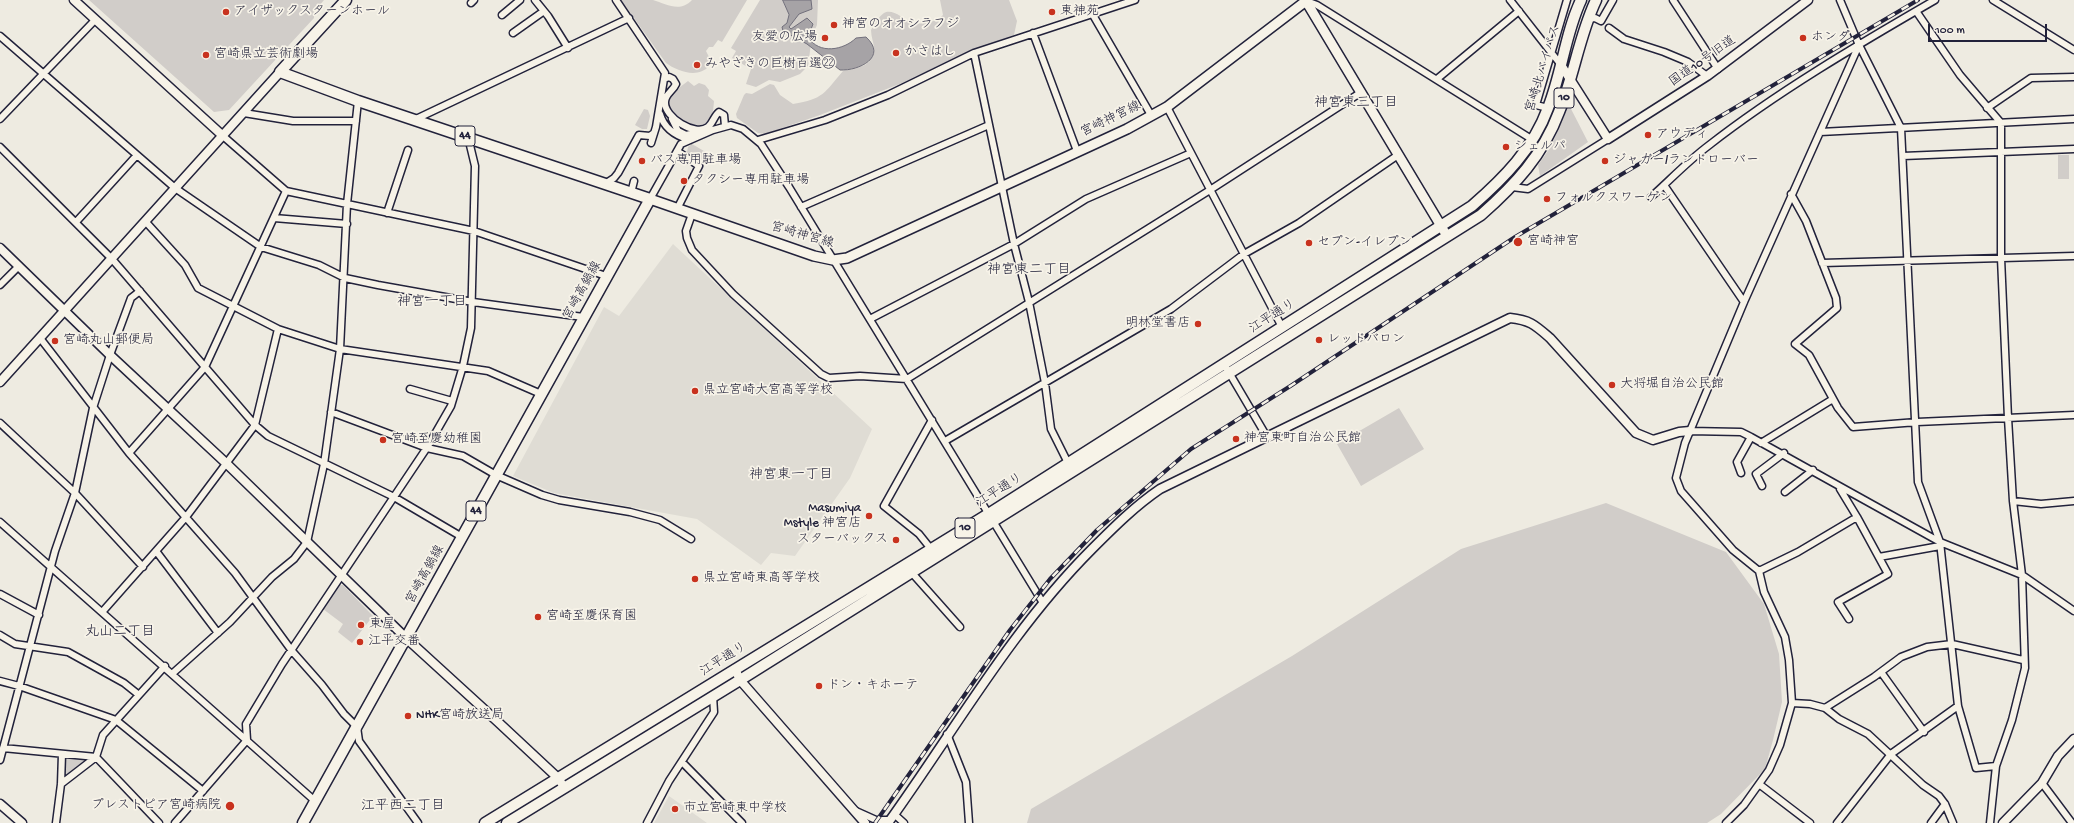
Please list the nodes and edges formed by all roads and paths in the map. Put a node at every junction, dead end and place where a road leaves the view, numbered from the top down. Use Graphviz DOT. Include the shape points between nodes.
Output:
graph roads {
  1 [pos="74,0"];
  2 [pos="346,0"];
  3 [pos="520,0"];
  4 [pos="535,0"];
  5 [pos="616,0"];
  6 [pos="1135,0"];
  7 [pos="1306,0"];
  8 [pos="1510,0"];
  9 [pos="1567,0"];
  10 [pos="1582,0"];
  11 [pos="1596,0"];
  12 [pos="1613,0"];
  13 [pos="1672,0"];
  14 [pos="1808,0"];
  15 [pos="1840,0"];
  16 [pos="1935,0"];
  17 [pos="1993,0"];
  18 [pos="544,11"];
  19 [pos="1519,11"];
  20 [pos="1916,11"];
  21 [pos="1093,15"];
  22 [pos="502,16"];
  23 [pos="629,18"];
  24 [pos="1587,18"];
  25 [pos="95,20"];
  26 [pos="1609,28"];
  27 [pos="513,33"];
  28 [pos="1033,33"];
  29 [pos="0,36"];
  30 [pos="1859,45"];
  31 [pos="568,48"];
  32 [pos="2074,50"];
  33 [pos="1551,52"];
  34 [pos="974,54"];
  35 [pos="1561,65"];
  36 [pos="1718,68"];
  37 [pos="280,72"];
  38 [pos="44,74"];
  39 [pos="1707,76"];
  40 [pos="2074,77"];
  41 [pos="1570,78"];
  42 [pos="664,79"];
  43 [pos="1437,79"];
  44 [pos="1360,92"];
  45 [pos="358,101"];
  46 [pos="1167,107"];
  47 [pos="1548,108"];
  48 [pos="1987,108"];
  49 [pos="659,111"];
  50 [pos="244,113"];
  51 [pos="1151,115"];
  52 [pos="0,118"];
  53 [pos="416,119"];
  54 [pos="2074,119"];
  55 [pos="356,121"];
  56 [pos="2001,123"];
  57 [pos="728,125"];
  58 [pos="989,125"];
  59 [pos="1901,128"];
  60 [pos="1820,132"];
  61 [pos="654,133"];
  62 [pos="223,136"];
  63 [pos="468,137"];
  64 [pos="1608,139"];
  65 [pos="690,140"];
  66 [pos="758,140"];
  67 [pos="1533,140"];
  68 [pos="651,143"];
  69 [pos="0,147"];
  70 [pos="408,150"];
  71 [pos="2074,150"];
  72 [pos="677,151"];
  73 [pos="1077,151"];
  74 [pos="2001,152"];
  75 [pos="1191,153"];
  76 [pos="137,155"];
  77 [pos="1398,155"];
  78 [pos="1903,156"];
  79 [pos="634,181"];
  80 [pos="1500,182"];
  81 [pos="605,184"];
  82 [pos="1664,184"];
  83 [pos="1003,185"];
  84 [pos="1512,187"];
  85 [pos="175,188"];
  86 [pos="1210,190"];
  87 [pos="286,191"];
  88 [pos="631,193"];
  89 [pos="1791,194"];
  90 [pos="1651,196"];
  91 [pos="650,199"];
  92 [pos="347,204"];
  93 [pos="801,207"];
  94 [pos="677,209"];
  95 [pos="387,212"];
  96 [pos="692,214"];
  97 [pos="274,218"];
  98 [pos="145,221"];
  99 [pos="76,222"];
  100 [pos="347,224"];
  101 [pos="1441,226"];
  102 [pos="474,231"];
  103 [pos="1447,236"];
  104 [pos="1014,244"];
  105 [pos="261,247"];
  106 [pos="0,248"];
  107 [pos="1244,254"];
  108 [pos="2074,256"];
  109 [pos="2001,258"];
  110 [pos="112,259"];
  111 [pos="833,260"];
  112 [pos="1909,261"];
  113 [pos="1822,263"];
  114 [pos="19,266"];
  115 [pos="606,276"];
  116 [pos="345,278"];
  117 [pos="0,285"];
  118 [pos="140,292"];
  119 [pos="473,302"];
  120 [pos="1029,302"];
  121 [pos="1744,302"];
  122 [pos="232,306"];
  123 [pos="66,311"];
  124 [pos="583,317"];
  125 [pos="870,319"];
  126 [pos="1282,327"];
  127 [pos="278,329"];
  128 [pos="40,338"];
  129 [pos="340,349"];
  130 [pos="110,355"];
  131 [pos="463,366"];
  132 [pos="205,367"];
  133 [pos="1227,369"];
  134 [pos="907,379"];
  135 [pos="0,382"];
  136 [pos="1045,383"];
  137 [pos="410,389"];
  138 [pos="541,394"];
  139 [pos="1833,399"];
  140 [pos="452,402"];
  141 [pos="94,408"];
  142 [pos="168,409"];
  143 [pos="331,412"];
  144 [pos="2074,415"];
  145 [pos="2008,418"];
  146 [pos="932,420"];
  147 [pos="1916,422"];
  148 [pos="0,423"];
  149 [pos="255,425"];
  150 [pos="1690,431"];
  151 [pos="1751,437"];
  152 [pos="1267,438"];
  153 [pos="945,441"];
  154 [pos="1761,443"];
  155 [pos="427,448"];
  156 [pos="129,452"];
  157 [pos="1784,453"];
  158 [pos="1068,463"];
  159 [pos="227,464"];
  160 [pos="324,464"];
  161 [pos="1813,470"];
  162 [pos="1741,473"];
  163 [pos="496,475"];
  164 [pos="1762,486"];
  165 [pos="1839,488"];
  166 [pos="1785,492"];
  167 [pos="76,493"];
  168 [pos="394,498"];
  169 [pos="2014,500"];
  170 [pos="2074,501"];
  171 [pos="186,517"];
  172 [pos="992,517"];
  173 [pos="1857,517"];
  174 [pos="0,522"];
  175 [pos="462,537"];
  176 [pos="691,539"];
  177 [pos="307,542"];
  178 [pos="1940,544"];
  179 [pos="931,549"];
  180 [pos="156,551"];
  181 [pos="1879,557"];
  182 [pos="51,566"];
  183 [pos="143,566"];
  184 [pos="1759,571"];
  185 [pos="912,573"];
  186 [pos="2022,575"];
  187 [pos="341,576"];
  188 [pos="0,594"];
  189 [pos="253,599"];
  190 [pos="1043,603"];
  191 [pos="102,611"];
  192 [pos="2074,612"];
  193 [pos="39,615"];
  194 [pos="1849,619"];
  195 [pos="960,627"];
  196 [pos="218,633"];
  197 [pos="0,635"];
  198 [pos="406,638"];
  199 [pos="1952,644"];
  200 [pos="30,647"];
  201 [pos="292,651"];
  202 [pos="2023,660"];
  203 [pos="165,666"];
  204 [pos="735,669"];
  205 [pos="1881,672"];
  206 [pos="172,673"];
  207 [pos="740,680"];
  208 [pos="0,681"];
  209 [pos="20,686"];
  210 [pos="139,695"];
  211 [pos="713,696"];
  212 [pos="1792,703"];
  213 [pos="1958,706"];
  214 [pos="1825,708"];
  215 [pos="116,720"];
  216 [pos="357,727"];
  217 [pos="1924,732"];
  218 [pos="948,734"];
  219 [pos="2074,739"];
  220 [pos="246,740"];
  221 [pos="3,748"];
  222 [pos="62,754"];
  223 [pos="1891,754"];
  224 [pos="96,757"];
  225 [pos="0,760"];
  226 [pos="682,762"];
  227 [pos="1996,766"];
  228 [pos="558,778"];
  229 [pos="2042,783"];
  230 [pos="61,784"];
  231 [pos="1759,784"];
  232 [pos="564,787"];
  233 [pos="203,791"];
  234 [pos="315,801"];
  235 [pos="0,804"];
  236 [pos="1945,804"];
  237 [pos="853,809"];
  238 [pos="891,819"];
  239 [pos="22,823"];
  240 [pos="56,823"];
  241 [pos="159,823"];
  242 [pos="175,823"];
  243 [pos="303,823"];
  244 [pos="418,823"];
  245 [pos="485,823"];
  246 [pos="507,823"];
  247 [pos="647,823"];
  248 [pos="742,823"];
  249 [pos="865,823"];
  250 [pos="904,823"];
  251 [pos="969,823"];
  252 [pos="1726,823"];
  253 [pos="1810,823"];
  254 [pos="1837,823"];
  255 [pos="1931,823"];
  256 [pos="1953,823"];
  257 [pos="1990,823"];
  258 [pos="2003,823"];
  259 [pos="2072,823"];
  1 -- 25 [label="street"];
  2 -- 37 [label="main road"];
  3 -- 22 [label="street"];
  4 -- 18 [label="street"];
  5 -- 23 [label="street"];
  6 -- 21 [label="street"];
  7 -- 43 [label="street"];
  7 -- 44 [label="main road"];
  7 -- 46 [label="main road, 宮崎神宮線"];
  8 -- 19 [label="street"];
  9 -- 33 [label="street"];
  10 -- 35 [label="main road, 宮崎北バイパス / 10" via="1572,20"];
  11 -- 24 [label="main road, 宮崎北バイパス / 10"];
  12 -- 24 [label="street" via="1601,21"];
  13 -- 36 [label="street"];
  14 -- 36 [label="street, 国道10号旧道"];
  15 -- 30 [label="street"];
  16 -- 20 [label="street"];
  17 -- 32 [label="street"];
  18 -- 27 [label="street"];
  18 -- 31 [label="street"];
  19 -- 33 [label="street"];
  19 -- 43 [label="street"];
  20 -- 30 [label="street"];
  20 -- 48 [label="street" via="1960,75"];
  21 -- 28 [label="street"];
  21 -- 51 [label="street"];
  23 -- 31 [label="street"];
  23 -- 42 [label="street" via="665,72"];
  24 -- 41 [label="main road, 宮崎北バイパス / 10"];
  25 -- 38 [label="street"];
  25 -- 62 [label="street"];
  26 -- 39 [label="street" via="1624,39 1688,62"];
  28 -- 34 [label="street"];
  28 -- 73 [label="street"];
  29 -- 38 [label="street"];
  30 -- 59 [label="street"];
  30 -- 60 [label="street"];
  30 -- 82 [label="street" via="1707,146"];
  31 -- 53 [label="street"];
  33 -- 35 [label="street"];
  33 -- 47 [label="street" via="1536,105"];
  34 -- 58 [label="street"];
  34 -- 66 [label="street" via="888,95 826,120"];
  35 -- 41 [label="street"];
  35 -- 47 [label="main road, 宮崎北バイパス / 10"];
  36 -- 39 [label="street, 国道10号旧道"];
  37 -- 45 [label="main road, 44"];
  37 -- 50 [label="street"];
  38 -- 52 [label="street"];
  38 -- 76 [label="street"];
  39 -- 64 [label="street, 国道10号旧道"];
  40 -- 48 [label="street" via="2031,78"];
  41 -- 64 [label="street"];
  41 -- 84 [label="main road, 宮崎北バイパス / 10" via="1560,112 1544,146"];
  42 -- 49 [label="street"];
  42 -- 57 [label="street" via="674,79 676,84 666,96 665,102 666,110 671,117 690,128 703,130 719,112 724,115"];
  43 -- 67 [label="street"];
  44 -- 77 [label="main road"];
  44 -- 86 [label="street"];
  45 -- 53 [label="main road, 44"];
  45 -- 55 [label="street"];
  46 -- 51 [label="main road, 宮崎神宮線"];
  46 -- 75 [label="street"];
  47 -- 67 [label="main road, 宮崎北バイパス / 10"];
  48 -- 56 [label="street"];
  49 -- 61 [label="street"];
  49 -- 65 [label="street" via="661,121 669,130"];
  50 -- 55 [label="street" via="293,121"];
  50 -- 62 [label="street"];
  51 -- 73 [label="main road, 宮崎神宮線" via="1127,129"];
  53 -- 63 [label="main road, 44"];
  54 -- 56 [label="street"];
  55 -- 92 [label="street"];
  56 -- 59 [label="street"];
  56 -- 74 [label="street"];
  57 -- 65 [label="street"];
  57 -- 66 [label="street" via="743,128"];
  58 -- 83 [label="street"];
  58 -- 93 [label="street"];
  59 -- 60 [label="street"];
  59 -- 78 [label="street"];
  60 -- 89 [label="street"];
  61 -- 68 [label="street"];
  61 -- 81 [label="street" via="650,136 639,135 618,173"];
  62 -- 85 [label="street"];
  62 -- 87 [label="street"];
  63 -- 81 [label="main road, 44"];
  63 -- 102 [label="street" via="475,166"];
  64 -- 84 [label="street" via="1528,189"];
  65 -- 72 [label="street" via="681,144"];
  66 -- 93 [label="street"];
  67 -- 80 [label="main road, 宮崎北バイパス / 10"];
  69 -- 99 [label="street"];
  70 -- 95 [label="street"];
  71 -- 74 [label="street"];
  72 -- 91 [label="street"];
  72 -- 94 [label="street" via="699,166"];
  73 -- 83 [label="main road, 宮崎神宮線"];
  74 -- 78 [label="street"];
  74 -- 109 [label="street"];
  75 -- 86 [label="street"];
  75 -- 104 [label="street" via="1086,199"];
  76 -- 85 [label="street"];
  76 -- 99 [label="street"];
  77 -- 101 [label="main road"];
  77 -- 107 [label="street" via="1299,223"];
  78 -- 112 [label="street"];
  79 -- 88 [label="street"];
  80 -- 101 [label="main road, 江平通り / 10" via="1472,206"];
  81 -- 88 [label="main road, 44"];
  82 -- 90 [label="street"];
  82 -- 121 [label="street"];
  83 -- 104 [label="street"];
  83 -- 111 [label="main road, 宮崎神宮線" via="847,258"];
  84 -- 103 [label="main road, 江平通り / 10" via="1481,215"];
  85 -- 98 [label="street"];
  85 -- 105 [label="street"];
  86 -- 107 [label="street"];
  86 -- 120 [label="street"];
  87 -- 92 [label="street"];
  87 -- 97 [label="street"];
  88 -- 91 [label="main road, 44"];
  89 -- 113 [label="street" via="1806,221"];
  89 -- 121 [label="street"];
  91 -- 94 [label="main road, 宮崎神宮線"];
  91 -- 115 [label="main road, 宮崎高鍋線 / 44"];
  92 -- 95 [label="street"];
  92 -- 100 [label="street"];
  93 -- 111 [label="street"];
  94 -- 96 [label="main road, 宮崎神宮線"];
  95 -- 102 [label="street"];
  96 -- 111 [label="main road, 宮崎神宮線" via="814,256"];
  96 -- 134 [label="street" via="686,231 692,250 733,294 821,374 829,378 860,376"];
  97 -- 100 [label="street"];
  97 -- 105 [label="street"];
  98 -- 110 [label="street"];
  98 -- 122 [label="street" via="184,265 198,288"];
  99 -- 110 [label="street"];
  100 -- 116 [label="street"];
  101 -- 103 [label="main road"];
  101 -- 126 [label="main road, 江平通り / 10"];
  102 -- 115 [label="street"];
  102 -- 119 [label="street"];
  103 -- 133 [label="main road, 江平通り / 10"];
  104 -- 120 [label="street"];
  104 -- 125 [label="street"];
  105 -- 116 [label="street" via="319,265"];
  105 -- 122 [label="street"];
  106 -- 114 [label="street"];
  107 -- 126 [label="street"];
  107 -- 136 [label="street" via="1171,309"];
  108 -- 109 [label="street"];
  109 -- 112 [label="street"];
  109 -- 145 [label="street"];
  110 -- 118 [label="street"];
  110 -- 123 [label="street"];
  111 -- 125 [label="street"];
  112 -- 113 [label="street"];
  112 -- 147 [label="street"];
  113 -- 139 [label="street" via="1836,298 1837,308 1795,344 1809,355"];
  114 -- 117 [label="street"];
  114 -- 123 [label="street"];
  115 -- 124 [label="main road, 宮崎高鍋線 / 44"];
  116 -- 119 [label="street"];
  116 -- 129 [label="street"];
  118 -- 130 [label="street" via="132,298"];
  118 -- 132 [label="street"];
  119 -- 124 [label="street"];
  119 -- 131 [label="street" via="472,328"];
  120 -- 134 [label="street"];
  120 -- 136 [label="street"];
  121 -- 150 [label="street"];
  122 -- 127 [label="street"];
  122 -- 132 [label="street"];
  123 -- 128 [label="street"];
  123 -- 130 [label="street"];
  124 -- 138 [label="main road, 宮崎高鍋線 / 44"];
  125 -- 134 [label="street"];
  126 -- 133 [label="main road, 江平通り / 10"];
  127 -- 129 [label="street"];
  127 -- 149 [label="street"];
  128 -- 135 [label="street"];
  128 -- 141 [label="street"];
  129 -- 131 [label="street"];
  129 -- 143 [label="street"];
  130 -- 141 [label="street"];
  130 -- 142 [label="street"];
  131 -- 138 [label="street" via="488,371"];
  131 -- 140 [label="street"];
  132 -- 142 [label="street"];
  132 -- 149 [label="street"];
  133 -- 152 [label="street"];
  133 -- 158 [label="main road, 江平通り / 10"];
  133 -- 172 [label="main road, 江平通り / 10"];
  134 -- 146 [label="street"];
  136 -- 153 [label="street"];
  136 -- 158 [label="street" via="1051,429"];
  137 -- 140 [label="street"];
  138 -- 163 [label="main road, 宮崎高鍋線 / 44"];
  139 -- 147 [label="street" via="1853,427"];
  139 -- 154 [label="street"];
  140 -- 155 [label="street"];
  141 -- 156 [label="street"];
  141 -- 167 [label="street"];
  142 -- 156 [label="street"];
  142 -- 159 [label="street"];
  143 -- 155 [label="street"];
  143 -- 160 [label="street"];
  144 -- 145 [label="street"];
  145 -- 147 [label="street"];
  145 -- 169 [label="street"];
  146 -- 153 [label="street"];
  146 -- 179 [label="street" via="884,506 919,534"];
  147 -- 178 [label="street" via="1918,482"];
  148 -- 167 [label="street"];
  149 -- 159 [label="street"];
  149 -- 160 [label="street" via="268,436"];
  150 -- 151 [label="street" via="1741,432"];
  150 -- 152 [label="street" via="1653,440 1636,434 1535,324 1527,320 1510,318"];
  150 -- 184 [label="street" via="1681,455 1677,485 1733,550"];
  151 -- 154 [label="street"];
  151 -- 162 [label="street" via="1738,462"];
  152 -- 190 [label="street" via="1160,489 1142,501 1066,576"];
  153 -- 172 [label="street"];
  154 -- 157 [label="street"];
  155 -- 163 [label="street" via="463,456"];
  155 -- 168 [label="street"];
  156 -- 171 [label="street"];
  157 -- 161 [label="street"];
  157 -- 164 [label="street" via="1756,474"];
  158 -- 172 [label="main road, 江平通り / 10"];
  159 -- 171 [label="street"];
  159 -- 177 [label="street"];
  160 -- 168 [label="street"];
  160 -- 177 [label="street"];
  161 -- 165 [label="street"];
  161 -- 166 [label="street"];
  163 -- 175 [label="main road, 宮崎高鍋線 / 44"];
  163 -- 176 [label="street" via="559,500 630,512 660,520"];
  165 -- 173 [label="street"];
  165 -- 178 [label="street"];
  167 -- 182 [label="street"];
  167 -- 183 [label="street"];
  168 -- 175 [label="street"];
  168 -- 187 [label="street"];
  169 -- 170 [label="street" via="2040,504"];
  169 -- 186 [label="street"];
  171 -- 180 [label="street"];
  171 -- 189 [label="street" via="235,573"];
  172 -- 179 [label="main road, 江平通り / 10"];
  172 -- 185 [label="main road, 江平通り / 10"];
  172 -- 190 [label="street"];
  173 -- 181 [label="street"];
  173 -- 184 [label="street" via="1798,552"];
  174 -- 182 [label="street"];
  175 -- 198 [label="main road, 宮崎高鍋線 / 44"];
  177 -- 187 [label="street"];
  177 -- 189 [label="street" via="294,559 272,577"];
  178 -- 181 [label="street"];
  178 -- 186 [label="street"];
  178 -- 199 [label="street"];
  179 -- 204 [label="main road, 江平通り / 10"];
  180 -- 183 [label="street"];
  180 -- 196 [label="street"];
  181 -- 194 [label="street" via="1888,574 1838,602"];
  182 -- 191 [label="street"];
  182 -- 193 [label="street"];
  183 -- 191 [label="street"];
  184 -- 212 [label="street" via="1764,592 1785,637"];
  185 -- 195 [label="street"];
  185 -- 207 [label="main road, 江平通り / 10"];
  186 -- 192 [label="street"];
  186 -- 202 [label="street"];
  187 -- 198 [label="street"];
  187 -- 201 [label="street"];
  188 -- 193 [label="street"];
  189 -- 196 [label="street"];
  189 -- 201 [label="street"];
  190 -- 218 [label="street" via="997,662"];
  191 -- 203 [label="street"];
  193 -- 200 [label="street"];
  196 -- 206 [label="street"];
  197 -- 200 [label="street" via="15,644"];
  198 -- 216 [label="main road, 宮崎高鍋線 / 44"];
  198 -- 228 [label="street"];
  199 -- 202 [label="street"];
  199 -- 205 [label="street" via="1927,647 1900,657"];
  199 -- 213 [label="street"];
  200 -- 209 [label="street"];
  200 -- 210 [label="street" via="68,652 124,683"];
  201 -- 216 [label="street"];
  201 -- 220 [label="street" via="246,724"];
  202 -- 227 [label="street" via="2025,668 2012,720"];
  203 -- 206 [label="street"];
  203 -- 210 [label="street"];
  204 -- 207 [label="street"];
  204 -- 228 [label="main road, 江平通り / 10"];
  205 -- 214 [label="street"];
  205 -- 217 [label="street"];
  206 -- 220 [label="street"];
  207 -- 211 [label="main road, 江平通り / 10"];
  207 -- 237 [label="street"];
  208 -- 209 [label="street"];
  209 -- 215 [label="street"];
  209 -- 221 [label="street"];
  210 -- 215 [label="street"];
  211 -- 226 [label="street" via="714,712"];
  211 -- 232 [label="main road, 江平通り / 10"];
  212 -- 214 [label="street"];
  212 -- 231 [label="street" via="1780,745 1769,770"];
  213 -- 217 [label="street"];
  213 -- 227 [label="street" via="1976,768"];
  214 -- 223 [label="street" via="1868,734"];
  215 -- 224 [label="street" via="103,735"];
  215 -- 233 [label="street"];
  216 -- 234 [label="main road, 宮崎高鍋線 / 44"];
  216 -- 244 [label="street" via="359,741"];
  217 -- 223 [label="street"];
  218 -- 238 [label="street"];
  218 -- 251 [label="street" via="966,782"];
  219 -- 229 [label="street" via="2058,756"];
  220 -- 233 [label="street"];
  220 -- 234 [label="street"];
  221 -- 222 [label="street"];
  221 -- 225 [label="street"];
  222 -- 224 [label="street"];
  222 -- 230 [label="street"];
  223 -- 236 [label="street"];
  223 -- 254 [label="street"];
  224 -- 230 [label="street"];
  224 -- 241 [label="street"];
  226 -- 247 [label="street"];
  226 -- 248 [label="street"];
  227 -- 257 [label="street"];
  228 -- 232 [label="street"];
  228 -- 245 [label="main road, 江平通り / 10"];
  229 -- 258 [label="street"];
  229 -- 259 [label="street"];
  230 -- 240 [label="street"];
  231 -- 252 [label="street" via="1744,805"];
  231 -- 253 [label="street"];
  232 -- 246 [label="main road, 江平通り / 10"];
  233 -- 242 [label="street"];
  234 -- 243 [label="main road, 宮崎高鍋線 / 44"];
  235 -- 239 [label="street"];
  236 -- 255 [label="street"];
  236 -- 256 [label="street"];
  237 -- 238 [label="street" via="876,820"];
  237 -- 249 [label="street"];
  238 -- 250 [label="street"];
}
